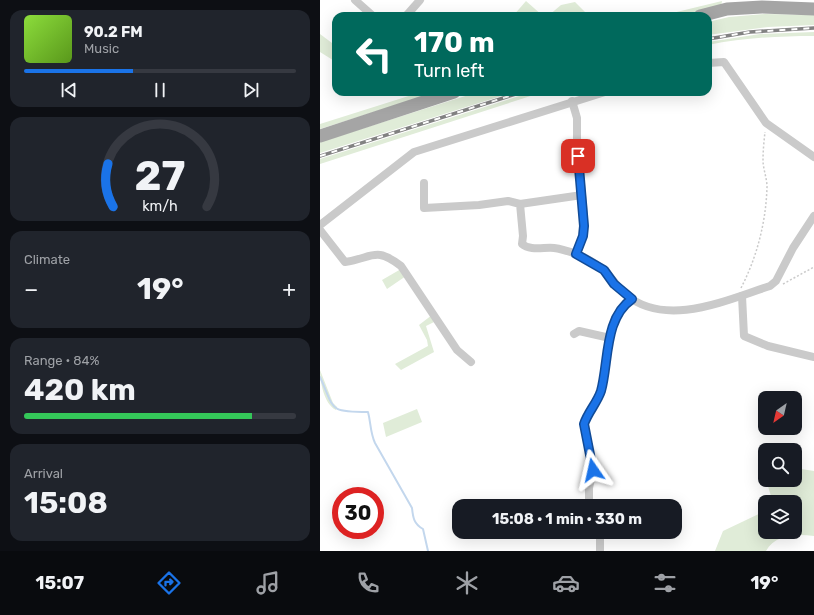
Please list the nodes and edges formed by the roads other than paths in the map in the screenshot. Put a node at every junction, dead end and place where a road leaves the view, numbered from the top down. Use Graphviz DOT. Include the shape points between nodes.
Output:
graph roads {
  1 [pos="355,0"];
  2 [pos="420,0"];
  3 [pos="726,4"];
  4 [pos="814,10"];
  5 [pos="368,12"];
  6 [pos="410,12"];
  7 [pos="709,12"];
  8 [pos="712,63"];
  9 [pos="442,96"];
  10 [pos="592,96"];
  11 [pos="572,102"];
  12 [pos="320,136"];
  13 [pos="814,156"];
  14 [pos="424,184"];
  15 [pos="582,195"];
  16 [pos="520,204"];
  17 [pos="814,216"];
  18 [pos="320,224"];
  19 [pos="320,230"];
  20 [pos="576,254"];
  21 [pos="739,297"];
  22 [pos="632,299"];
  23 [pos="574,334"];
  24 [pos="610,338"];
  25 [pos="814,357"];
  26 [pos="471,362"];
  27 [pos="590,499"];
  28 [pos="600,539"];
  29 [pos="600,551"];
  1 -- 5 [label="street"];
  2 -- 6 [label="street"];
  3 -- 4 [label="main road"];
  3 -- 7 [label="main road"];
  8 -- 13 [label="street" via="724,62 766,123"];
  9 -- 12 [label="main road"];
  10 -- 11 [label="street"];
  11 -- 15 [label="street" via="577,118"];
  11 -- 18 [label="street" via="414,152"];
  14 -- 16 [label="street" via="424,208 508,201"];
  15 -- 16 [label="street"];
  15 -- 20 [label="street" via="583,236"];
  16 -- 20 [label="street" via="522,244 526,247 555,248"];
  17 -- 21 [label="street" via="776,281 770,286"];
  19 -- 26 [label="street" via="345,262 376,253 388,256 401,266 457,350"];
  20 -- 22 [label="street" via="604,270 614,284"];
  21 -- 22 [label="street" via="713,305 670,311 655,309"];
  21 -- 25 [label="street" via="744,336 768,346"];
  22 -- 24 [label="street" via="625,304 615,320"];
  23 -- 24 [label="street" via="579,331"];
  24 -- 27 [label="street" via="601,390 584,424 593,470"];
  28 -- 29 [label="street"];
}
